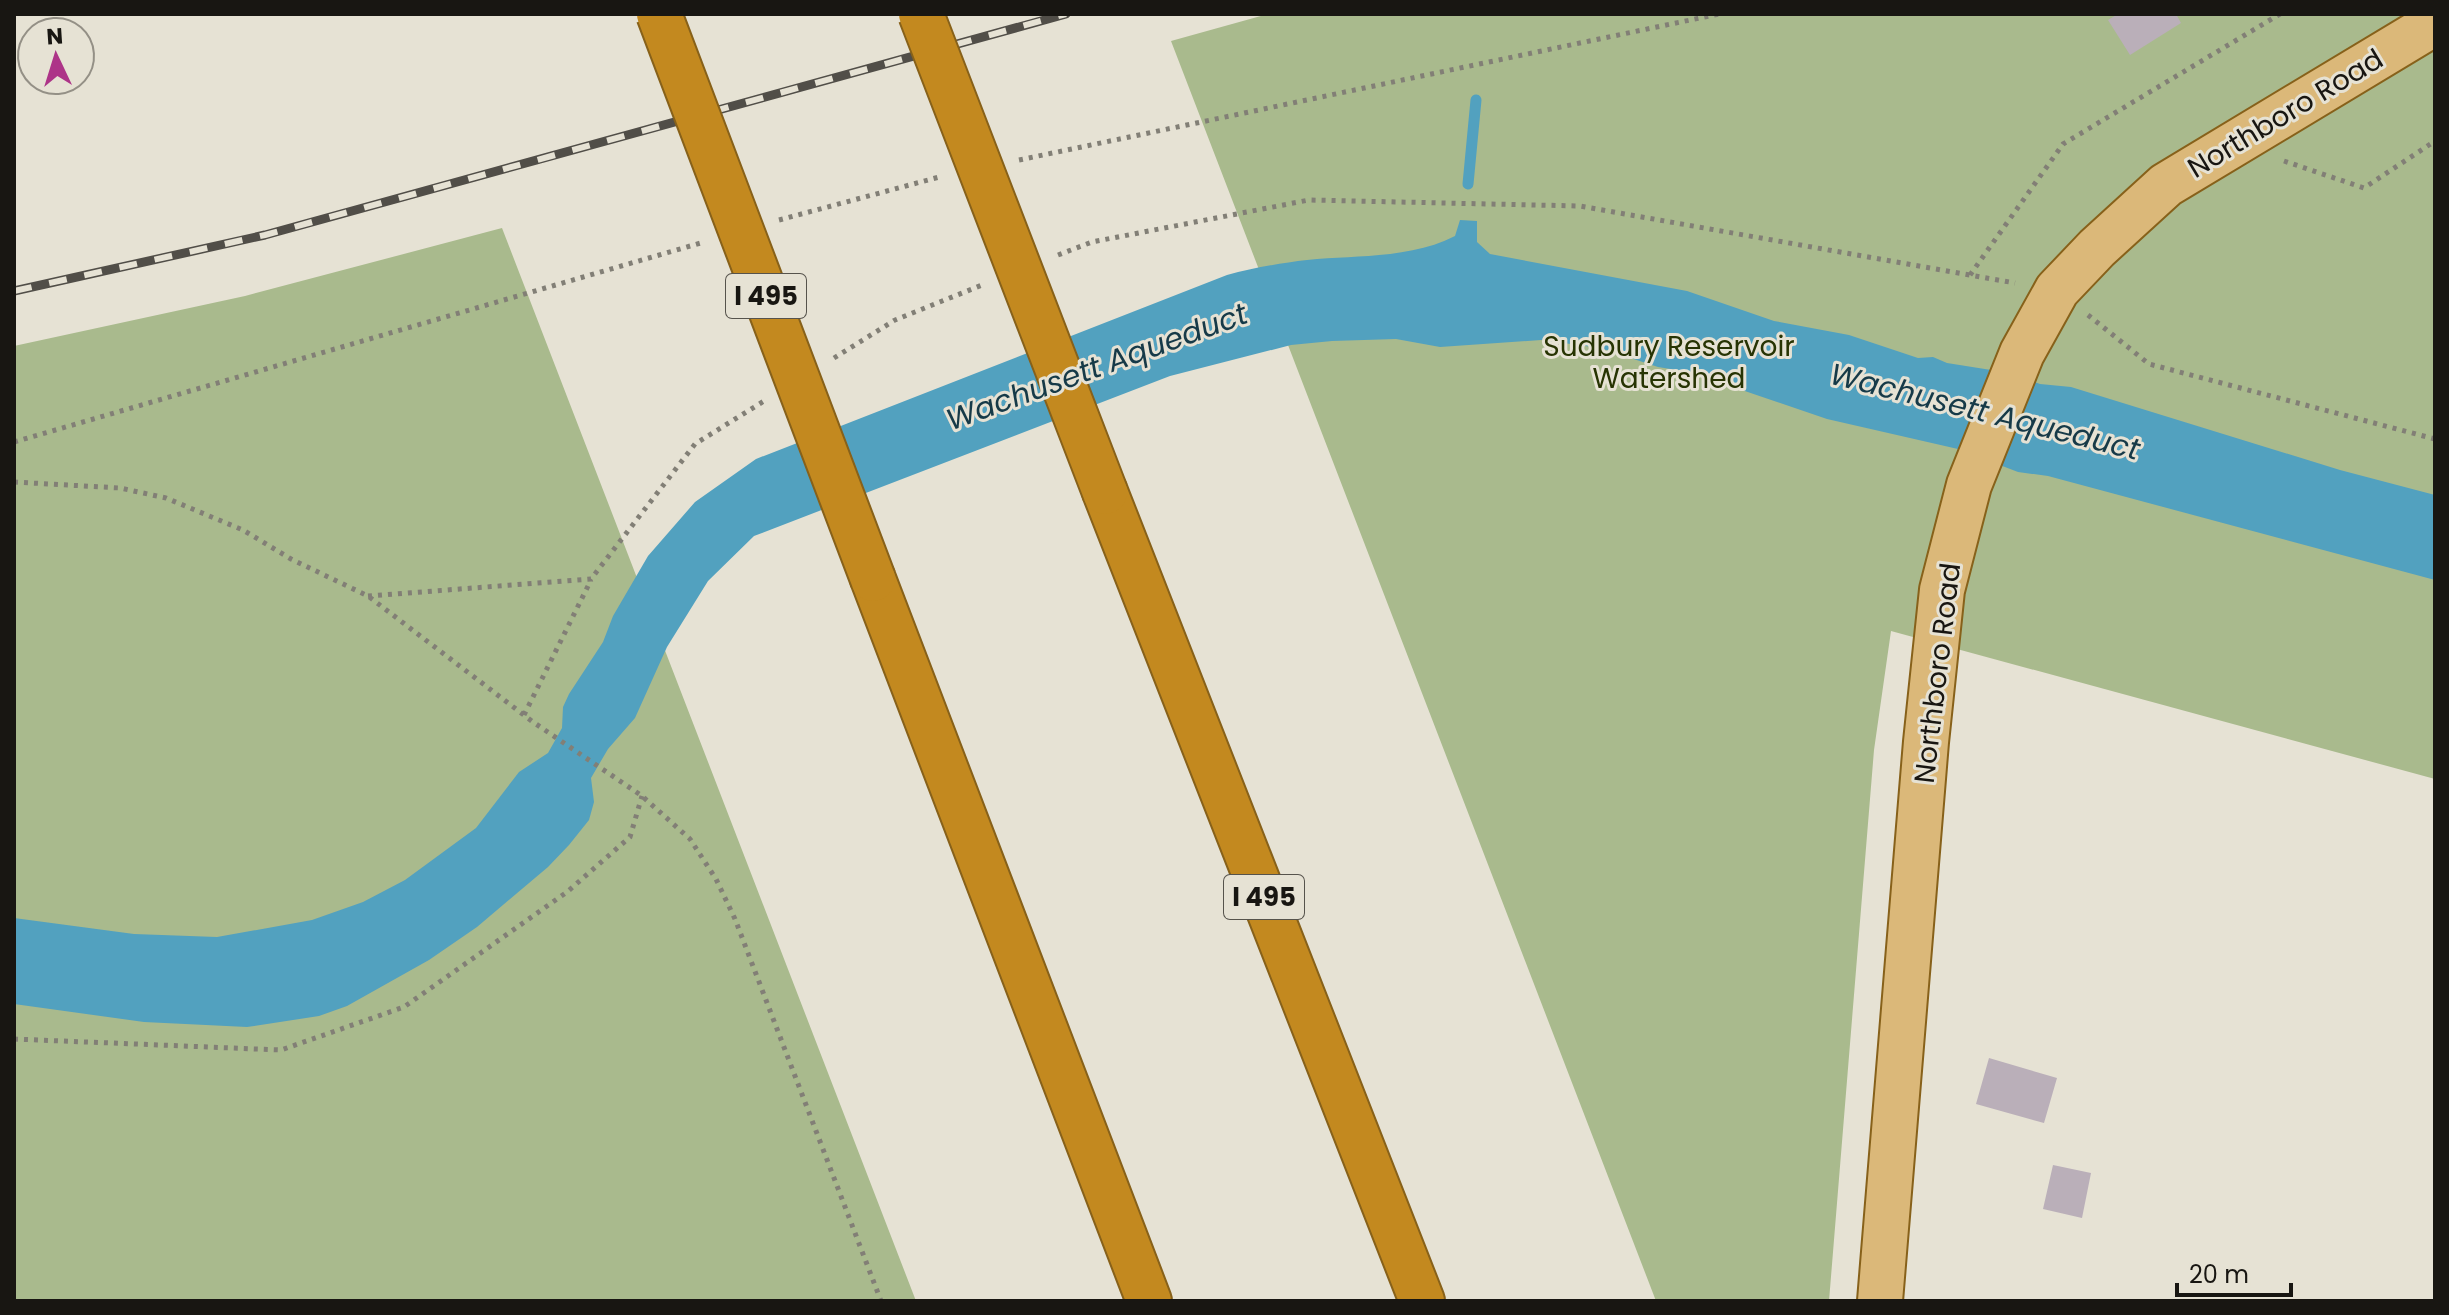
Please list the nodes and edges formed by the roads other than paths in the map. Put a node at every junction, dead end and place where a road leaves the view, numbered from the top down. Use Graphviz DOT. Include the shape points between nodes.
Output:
graph roads {
  1 [pos="659,14"];
  2 [pos="921,14"];
  3 [pos="2435,23"];
  4 [pos="1149,1301"];
  5 [pos="1422,1301"];
  6 [pos="1880,1301"];
  1 -- 4 [label="highway, I 495, bridge"];
  2 -- 5 [label="highway, I 495, bridge"];
  3 -- 6 [label="main road, Northboro Road" via="2166,185 2057,290 2022,353 1969,485 1942,590"];
}
